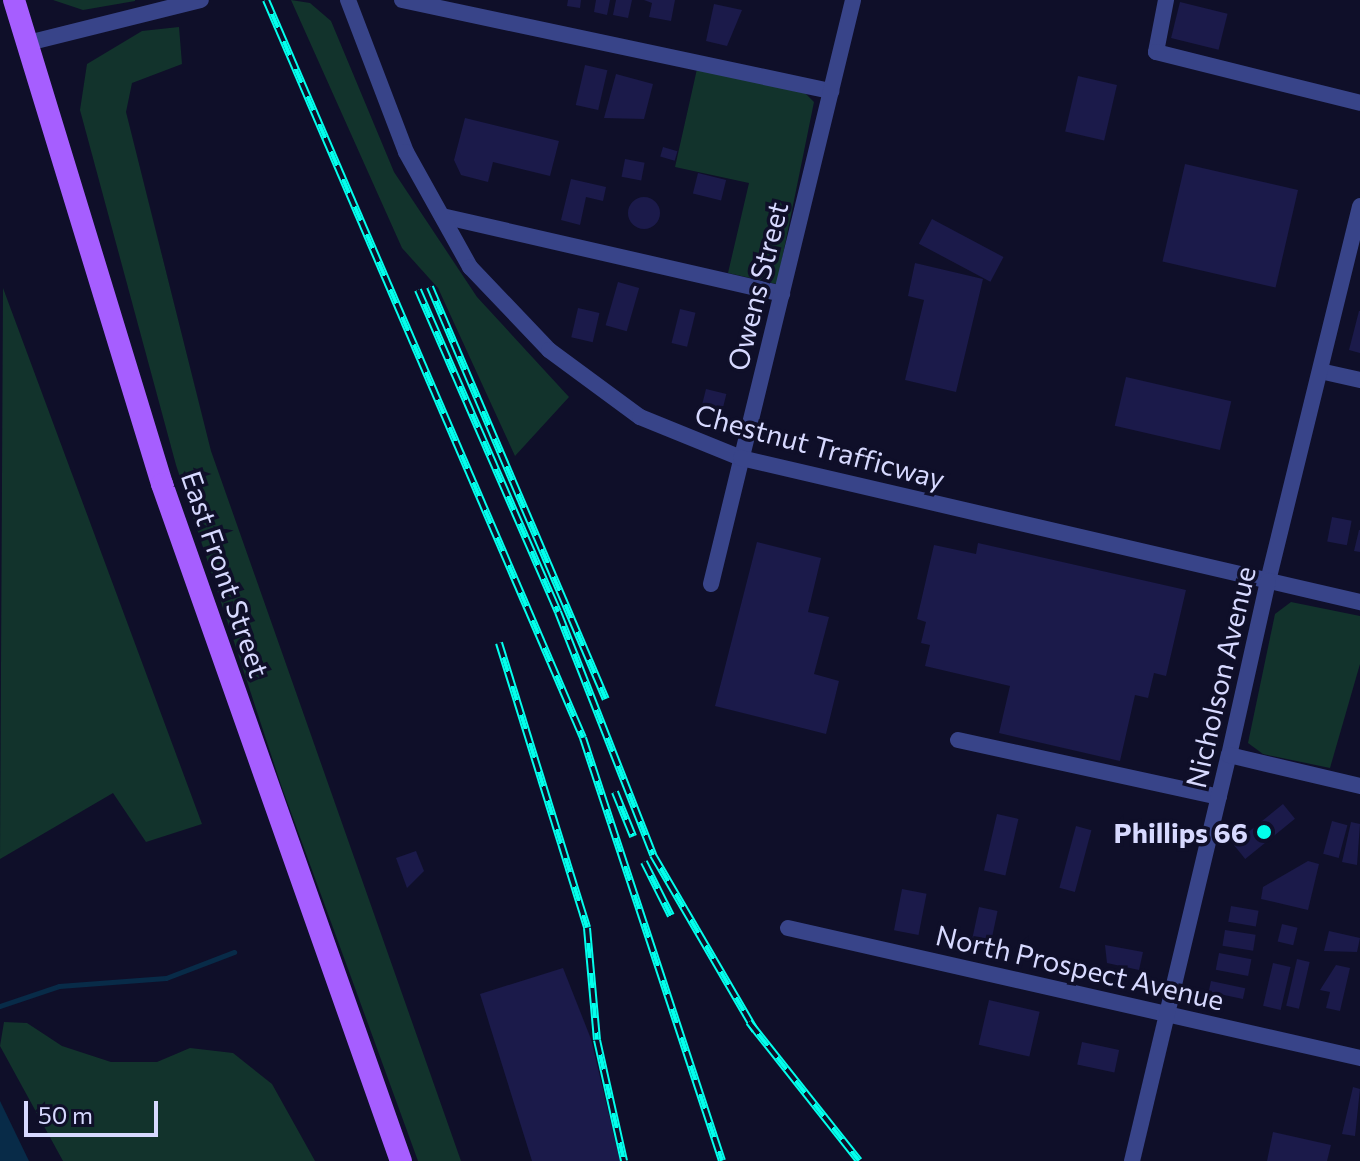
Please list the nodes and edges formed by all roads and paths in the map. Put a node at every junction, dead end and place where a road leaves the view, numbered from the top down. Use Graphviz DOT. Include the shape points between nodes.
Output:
graph roads {
  1 [pos="14,0"];
  2 [pos="201,0"];
  3 [pos="348,0"];
  4 [pos="402,0"];
  5 [pos="853,0"];
  6 [pos="1166,0"];
  7 [pos="32,42"];
  8 [pos="831,91"];
  9 [pos="1360,103"];
  10 [pos="1360,206"];
  11 [pos="442,216"];
  12 [pos="782,294"];
  13 [pos="1320,371"];
  14 [pos="1360,380"];
  15 [pos="741,458"];
  16 [pos="1268,581"];
  17 [pos="711,584"];
  18 [pos="1360,602"];
  19 [pos="958,740"];
  20 [pos="1229,755"];
  21 [pos="1360,786"];
  22 [pos="1219,797"];
  23 [pos="788,928"];
  24 [pos="1166,1015"];
  25 [pos="1360,1058"];
  26 [pos="401,1161"];
  27 [pos="1132,1161"];
  1 -- 7 [label="main road, East Front Street"];
  2 -- 7 [label="street"];
  3 -- 11 [label="street, Chestnut Trafficway" via="381,96"];
  4 -- 8 [label="street"];
  5 -- 8 [label="street, Owens Street"];
  6 -- 9 [label="street" via="1156,52"];
  7 -- 26 [label="main road, East Front Street" via="162,484"];
  8 -- 12 [label="street, Owens Street"];
  10 -- 13 [label="street, Nicholson Avenue"];
  11 -- 12 [label="street"];
  11 -- 15 [label="street, Chestnut Trafficway" via="506,311 591,387 684,439"];
  12 -- 15 [label="street, Owens Street"];
  13 -- 14 [label="street"];
  13 -- 16 [label="street, Nicholson Avenue"];
  15 -- 16 [label="street, Chestnut Trafficway"];
  15 -- 17 [label="street, Owens Street"];
  16 -- 18 [label="street, Chestnut Trafficway"];
  16 -- 20 [label="street, Nicholson Avenue"];
  19 -- 22 [label="street"];
  20 -- 21 [label="street"];
  20 -- 22 [label="street, Nicholson Avenue"];
  22 -- 24 [label="street, Nicholson Avenue"];
  23 -- 24 [label="street, North Prospect Avenue"];
  24 -- 25 [label="street, North Prospect Avenue"];
  24 -- 27 [label="street, Nicholson Avenue"];
}
